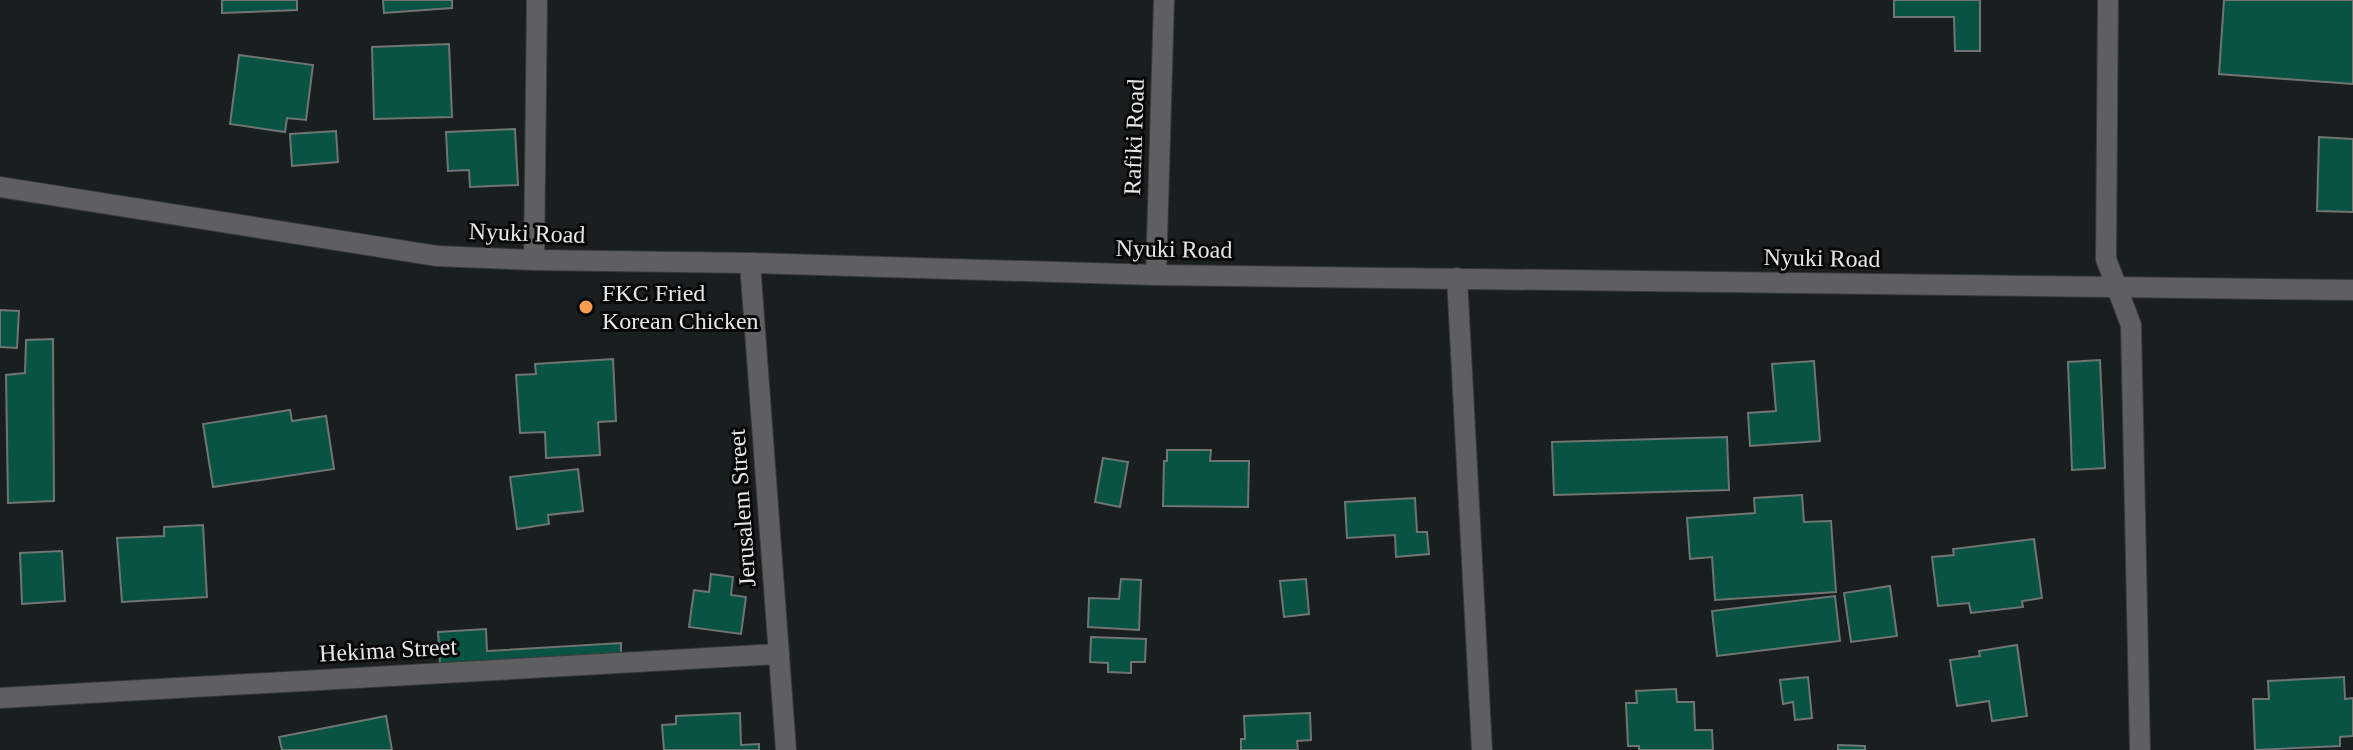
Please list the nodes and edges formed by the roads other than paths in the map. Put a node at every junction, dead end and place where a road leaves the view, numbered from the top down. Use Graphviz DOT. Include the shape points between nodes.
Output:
graph roads {
  1 [pos="537,0"];
  2 [pos="1164,0"];
  3 [pos="2108,0"];
  4 [pos="0,187"];
  5 [pos="534,260"];
  6 [pos="750,263"];
  7 [pos="1156,275"];
  8 [pos="1457,278"];
  9 [pos="2117,289"];
  10 [pos="2353,290"];
  11 [pos="779,654"];
  12 [pos="0,698"];
  13 [pos="786,750"];
  14 [pos="1482,750"];
  15 [pos="2140,750"];
  1 -- 5 [label="street"];
  2 -- 7 [label="street, Rafiki Road"];
  3 -- 9 [label="street" via="2106,259"];
  4 -- 5 [label="street, Nyuki Road" via="437,256"];
  5 -- 6 [label="street, Nyuki Road"];
  6 -- 7 [label="street, Nyuki Road"];
  6 -- 11 [label="street, Jerusalem Street"];
  7 -- 8 [label="street, Nyuki Road"];
  8 -- 9 [label="street, Nyuki Road"];
  8 -- 14 [label="street"];
  9 -- 10 [label="street, Nyuki Road"];
  9 -- 15 [label="street" via="2131,325"];
  11 -- 12 [label="street, Hekima Street"];
  11 -- 13 [label="street, Jerusalem Street"];
}
